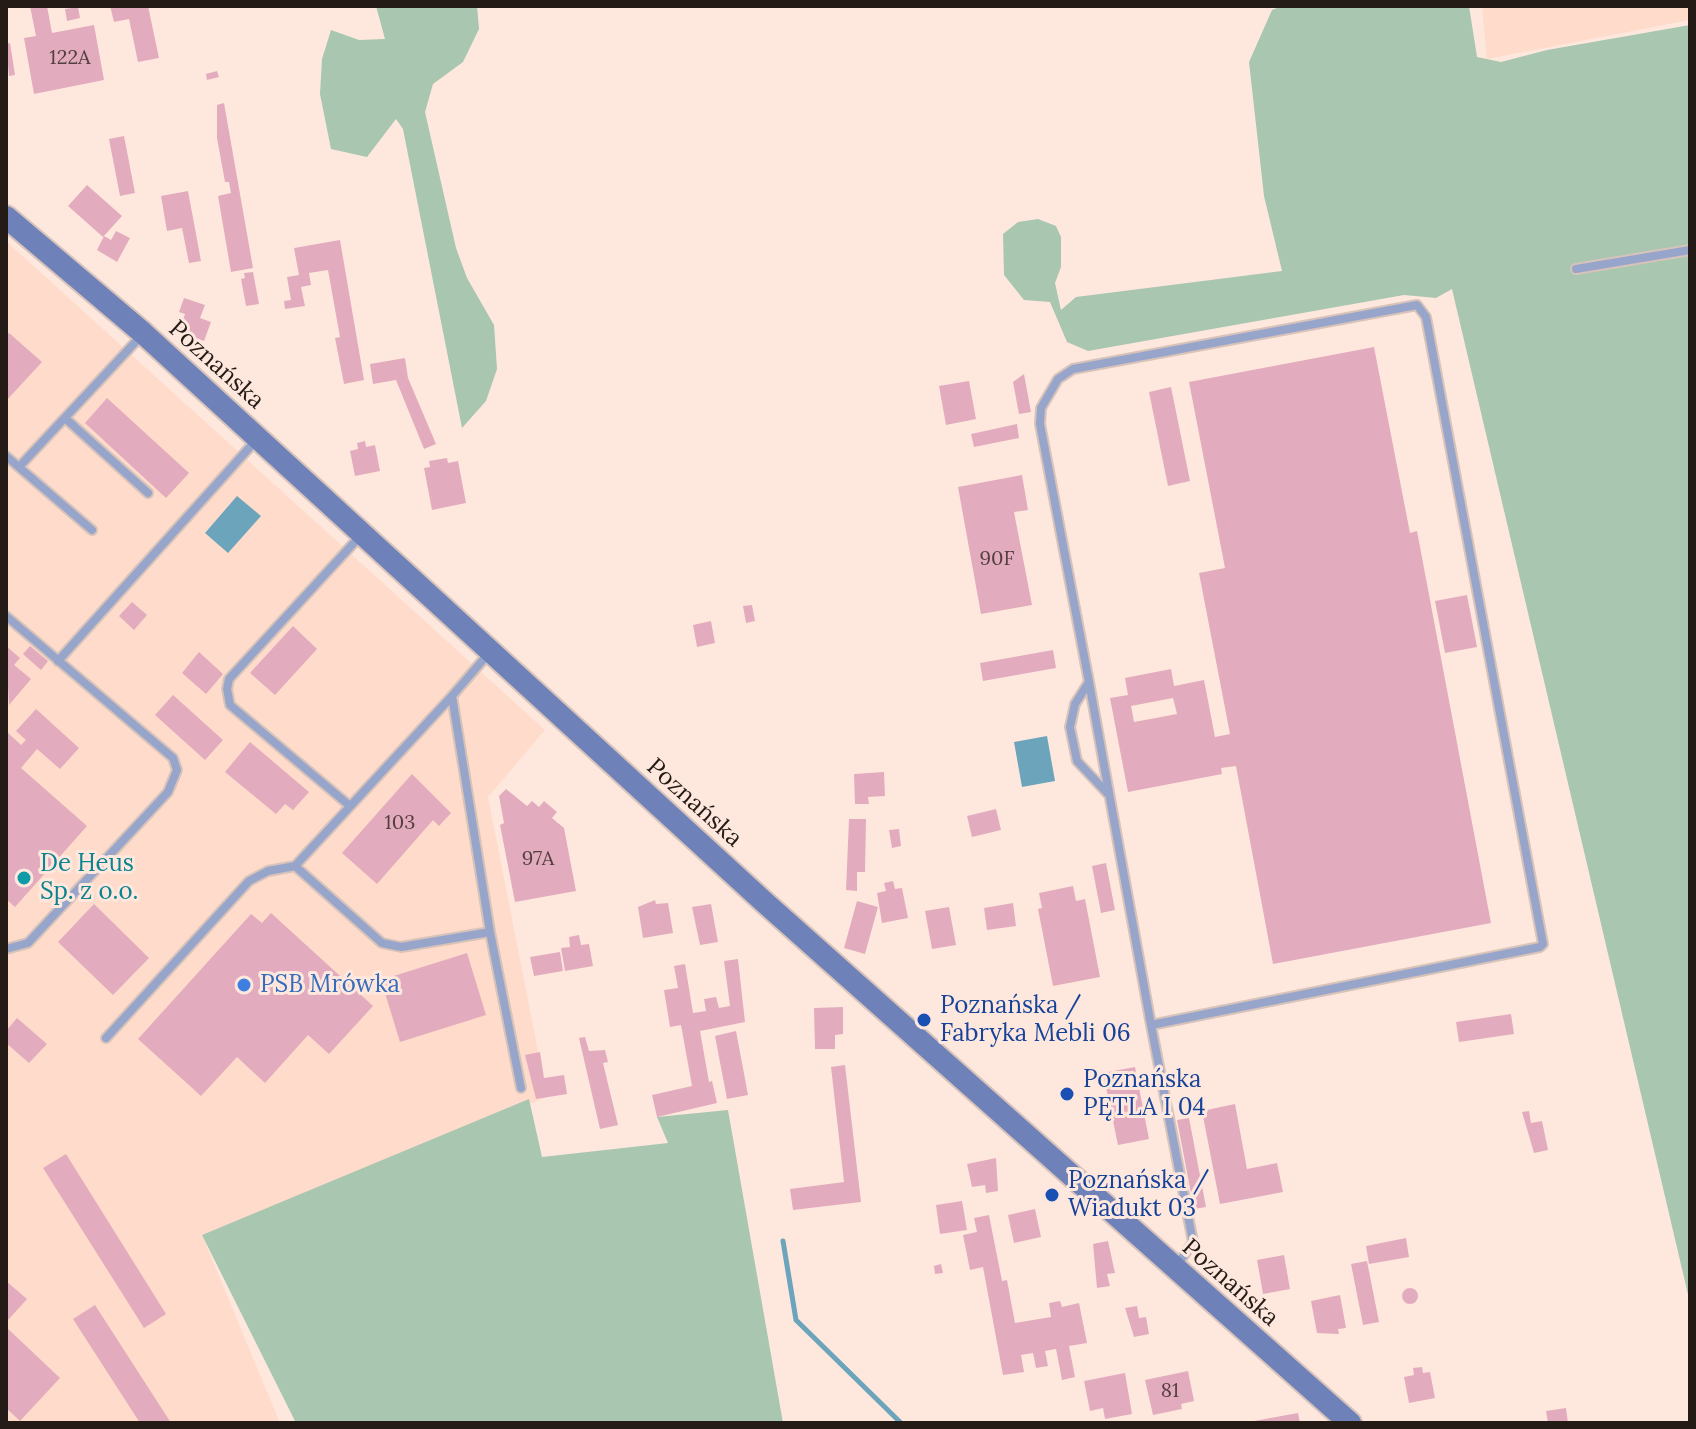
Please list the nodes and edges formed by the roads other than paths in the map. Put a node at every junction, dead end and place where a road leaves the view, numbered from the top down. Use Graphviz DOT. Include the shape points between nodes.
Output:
graph roads {
  1 [pos="9,225"];
  2 [pos="1690,250"];
  3 [pos="1576,269"];
  4 [pos="143,333"];
  5 [pos="65,418"];
  6 [pos="258,438"];
  7 [pos="6,456"];
  8 [pos="19,467"];
  9 [pos="148,493"];
  10 [pos="92,530"];
  11 [pos="362,534"];
  12 [pos="6,616"];
  13 [pos="491,652"];
  14 [pos="58,661"];
  15 [pos="1089,682"];
  16 [pos="452,696"];
  17 [pos="1110,796"];
  18 [pos="350,806"];
  19 [pos="295,866"];
  20 [pos="490,932"];
  21 [pos="6,949"];
  22 [pos="1151,1025"];
  23 [pos="106,1038"];
  24 [pos="521,1088"];
  25 [pos="1175,1269"];
  26 [pos="1350,1423"];
  1 -- 4 [label="street, Poznańska"];
  2 -- 3 [label="lane"];
  4 -- 5 [label="lane"];
  4 -- 6 [label="street, Poznańska"];
  5 -- 8 [label="lane"];
  5 -- 9 [label="lane"];
  6 -- 11 [label="street, Poznańska"];
  6 -- 14 [label="lane"];
  7 -- 8 [label="lane"];
  8 -- 10 [label="lane"];
  11 -- 13 [label="street, Poznańska"];
  11 -- 18 [label="lane" via="229,679 227,689 230,705"];
  12 -- 14 [label="lane"];
  13 -- 16 [label="lane"];
  13 -- 25 [label="street, Poznańska"];
  14 -- 21 [label="lane" via="173,758 177,777 28,943"];
  15 -- 17 [label="lane"];
  15 -- 17 [label="lane" via="1075,704 1070,727 1077,761"];
  15 -- 22 [label="lane" via="1040,424 1041,408 1058,379 1073,369 1417,305 1426,317 1543,944"];
  16 -- 18 [label="lane"];
  16 -- 20 [label="lane"];
  17 -- 22 [label="lane"];
  18 -- 19 [label="lane"];
  19 -- 20 [label="lane" via="382,943 401,947"];
  19 -- 23 [label="lane" via="249,881"];
  20 -- 24 [label="lane"];
  22 -- 25 [label="lane" via="1193,1242"];
  25 -- 26 [label="street, Poznańska"];
}
